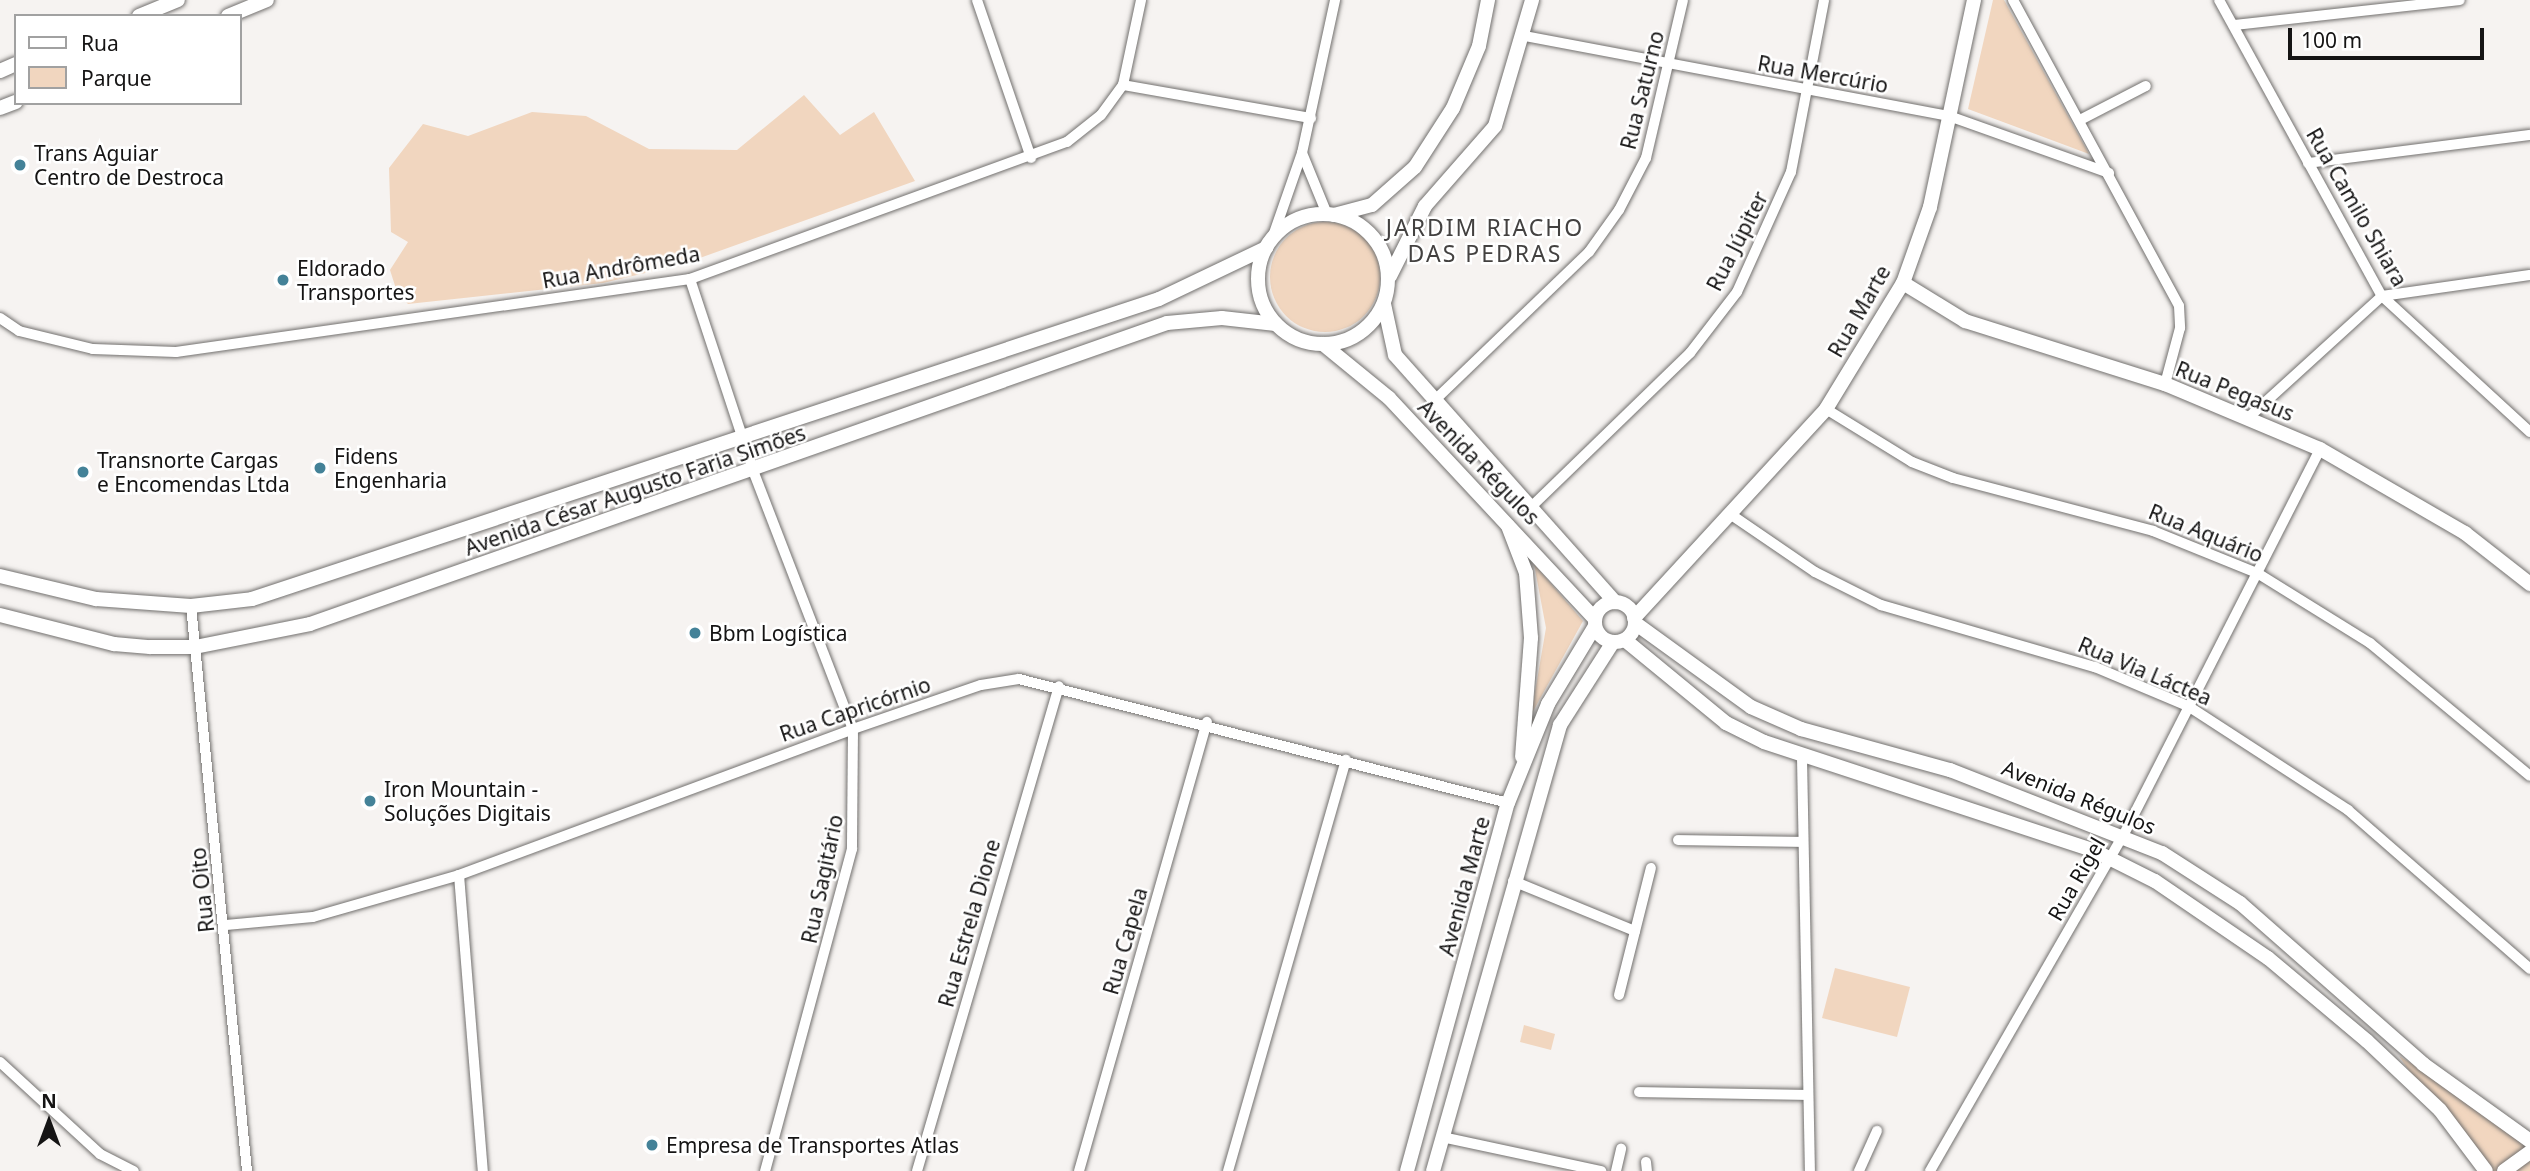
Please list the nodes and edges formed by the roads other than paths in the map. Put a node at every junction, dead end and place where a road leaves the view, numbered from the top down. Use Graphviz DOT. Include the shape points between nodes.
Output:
graph roads {
  1 [pos="178,0"];
  2 [pos="267,0"];
  3 [pos="977,0"];
  4 [pos="1141,0"];
  5 [pos="1335,0"];
  6 [pos="1488,0"];
  7 [pos="1532,0"];
  8 [pos="1683,0"];
  9 [pos="1824,0"];
  10 [pos="1974,0"];
  11 [pos="2013,0"];
  12 [pos="2219,0"];
  13 [pos="2460,0"];
  14 [pos="144,14"];
  15 [pos="233,14"];
  16 [pos="2235,25"];
  17 [pos="1525,36"];
  18 [pos="1671,65"];
  19 [pos="1123,85"];
  20 [pos="2146,86"];
  21 [pos="1805,92"];
  22 [pos="1949,117"];
  23 [pos="1311,118"];
  24 [pos="2080,120"];
  25 [pos="2530,135"];
  26 [pos="1302,153"];
  27 [pos="1031,158"];
  28 [pos="2308,163"];
  29 [pos="2109,173"];
  30 [pos="1331,215"];
  31 [pos="1269,243"];
  32 [pos="2530,275"];
  33 [pos="690,279"];
  34 [pos="1389,280"];
  35 [pos="1903,282"];
  36 [pos="2382,296"];
  37 [pos="1384,303"];
  38 [pos="0,318"];
  39 [pos="1276,324"];
  40 [pos="1323,344"];
  41 [pos="2165,384"];
  42 [pos="1433,402"];
  43 [pos="1826,408"];
  44 [pos="2249,417"];
  45 [pos="2530,419"];
  46 [pos="2517,421"];
  47 [pos="2530,432"];
  48 [pos="743,440"];
  49 [pos="2320,449"];
  50 [pos="754,473"];
  51 [pos="1530,508"];
  52 [pos="1504,515"];
  53 [pos="1733,516"];
  54 [pos="2257,573"];
  55 [pos="0,576"];
  56 [pos="2530,584"];
  57 [pos="191,606"];
  58 [pos="1628,613"];
  59 [pos="0,615"];
  60 [pos="1595,622"];
  61 [pos="1619,641"];
  62 [pos="195,648"];
  63 [pos="1059,686"];
  64 [pos="2188,706"];
  65 [pos="1207,722"];
  66 [pos="853,729"];
  67 [pos="1802,758"];
  68 [pos="1346,760"];
  69 [pos="1521,771"];
  70 [pos="2530,775"];
  71 [pos="1508,803"];
  72 [pos="2124,834"];
  73 [pos="1678,840"];
  74 [pos="1803,842"];
  75 [pos="2111,858"];
  76 [pos="1651,868"];
  77 [pos="459,875"];
  78 [pos="1489,876"];
  79 [pos="1513,881"];
  80 [pos="226,925"];
  81 [pos="1635,931"];
  82 [pos="2530,969"];
  83 [pos="1619,995"];
  84 [pos="0,1062"];
  85 [pos="1639,1092"];
  86 [pos="1806,1095"];
  87 [pos="1877,1131"];
  88 [pos="1442,1137"];
  89 [pos="2530,1141"];
  90 [pos="1622,1149"];
  91 [pos="2530,1152"];
  92 [pos="134,1171"];
  93 [pos="247,1171"];
  94 [pos="483,1171"];
  95 [pos="765,1171"];
  96 [pos="917,1171"];
  97 [pos="1079,1171"];
  98 [pos="1228,1171"];
  99 [pos="1407,1171"];
  100 [pos="1433,1171"];
  101 [pos="1601,1171"];
  102 [pos="1616,1171"];
  103 [pos="1810,1171"];
  104 [pos="1859,1171"];
  105 [pos="1930,1171"];
  106 [pos="2486,1171"];
  107 [pos="2504,1171"];
  1 -- 14 [label="street"];
  2 -- 15 [label="street"];
  3 -- 27 [label="street"];
  4 -- 19 [label="street, Rua Andrômeda"];
  5 -- 23 [label="street"];
  6 -- 30 [label="street" via="1479,46 1453,108 1415,167 1372,205"];
  7 -- 17 [label="street"];
  8 -- 18 [label="street, Rua Saturno"];
  9 -- 21 [label="street, Rua Júpiter"];
  10 -- 22 [label="street, Rua Marte"];
  11 -- 24 [label="street"];
  12 -- 16 [label="street, Rua Camilo Shiara"];
  13 -- 16 [label="street"];
  16 -- 28 [label="street, Rua Camilo Shiara"];
  17 -- 18 [label="street, Rua Mercúrio"];
  17 -- 34 [label="street" via="1495,127 1413,223"];
  18 -- 21 [label="street, Rua Mercúrio"];
  18 -- 42 [label="street, Rua Saturno" via="1646,158 1619,210 1589,253"];
  19 -- 23 [label="street"];
  19 -- 27 [label="street, Rua Andrômeda" via="1092,122"];
  20 -- 24 [label="street"];
  21 -- 22 [label="street, Rua Mercúrio"];
  21 -- 51 [label="street, Rua Júpiter" via="1791,172 1737,292 1690,353"];
  22 -- 29 [label="street, Rua Mercúrio"];
  22 -- 35 [label="street, Rua Marte" via="1930,207"];
  23 -- 26 [label="street"];
  24 -- 29 [label="street"];
  25 -- 28 [label="street"];
  26 -- 30 [label="street"];
  26 -- 31 [label="street"];
  27 -- 33 [label="street, Rua Andrômeda"];
  28 -- 36 [label="street, Rua Camilo Shiara"];
  29 -- 41 [label="street" via="2179,306 2180,328"];
  30 -- 31 [label="street" via="1297,221"];
  30 -- 34 [label="street" via="1373,238"];
  31 -- 39 [label="street" via="1259,288"];
  31 -- 48 [label="street, Avenida César Augusto Faria Simões" via="1159,299"];
  32 -- 36 [label="street"];
  33 -- 38 [label="street, Rua Andrômeda" via="176,352 93,349 19,331"];
  33 -- 48 [label="street, Rua Sagitário"];
  34 -- 37 [label="street"];
  35 -- 41 [label="street, Rua Pegasus" via="1965,321"];
  35 -- 43 [label="street, Rua Marte"];
  36 -- 44 [label="street"];
  36 -- 46 [label="street, Rua Camilo Shiara"];
  37 -- 40 [label="street" via="1360,333"];
  37 -- 42 [label="street, Avenida Régulos" via="1395,355"];
  39 -- 40 [label="street"];
  39 -- 50 [label="street, Avenida César Augusto Faria Simões" via="1222,318 1167,323"];
  40 -- 52 [label="street, Avenida Régulos" via="1389,398"];
  41 -- 44 [label="street, Rua Pegasus"];
  42 -- 51 [label="street, Avenida Régulos"];
  43 -- 53 [label="street, Rua Marte"];
  43 -- 54 [label="street, Rua Aquário" via="1892,451 1953,478 2153,531"];
  44 -- 49 [label="street, Rua Pegasus"];
  45 -- 46 [label="street"];
  46 -- 47 [label="street, Rua Camilo Shiara"];
  48 -- 50 [label="street, Rua Sagitário"];
  48 -- 57 [label="street, Avenida César Augusto Faria Simões" via="263,595"];
  49 -- 54 [label="street, Rua Rigel"];
  49 -- 56 [label="street, Rua Pegasus" via="2465,533"];
  50 -- 62 [label="street, Avenida César Augusto Faria Simões" via="310,624"];
  50 -- 66 [label="street, Rua Sagitário"];
  51 -- 58 [label="street, Avenida Régulos"];
  52 -- 60 [label="street, Avenida Régulos"];
  52 -- 69 [label="street" via="1527,573 1531,638"];
  53 -- 58 [label="street, Rua Marte" via="1666,583"];
  53 -- 64 [label="street, Rua Via Láctea" via="1815,572 1881,605 2095,667"];
  54 -- 64 [label="street, Rua Rigel"];
  54 -- 70 [label="street, Rua Aquário" via="2370,643"];
  55 -- 57 [label="street, Avenida César Augusto Faria Simões" via="96,599"];
  57 -- 62 [label="street, Rua Oito"];
  58 -- 60 [label="street, Avenida Marte"];
  58 -- 61 [label="street"];
  58 -- 72 [label="street, Avenida Régulos" via="1711,682 1788,724 1950,770"];
  59 -- 62 [label="street, Avenida César Augusto Faria Simões" via="114,644"];
  60 -- 61 [label="street, Avenida Régulos"];
  60 -- 69 [label="street, Avenida Marte" via="1548,704"];
  61 -- 67 [label="street, Avenida Régulos" via="1726,723"];
  61 -- 79 [label="street" via="1560,725"];
  62 -- 80 [label="street, Rua Oito"];
  63 -- 65 [label="street, Rua Capricórnio"];
  63 -- 66 [label="street, Rua Capricórnio" via="1019,679 981,685"];
  63 -- 96 [label="street, Rua Estrela Dione"];
  64 -- 72 [label="street, Rua Rigel"];
  64 -- 82 [label="street, Rua Via Láctea" via="2348,810"];
  65 -- 68 [label="street, Rua Capricórnio"];
  65 -- 97 [label="street, Rua Capela"];
  66 -- 77 [label="street, Rua Capricórnio"];
  66 -- 95 [label="street, Rua Sagitário" via="852,849"];
  67 -- 74 [label="street"];
  67 -- 75 [label="street, Avenida Régulos"];
  68 -- 71 [label="street, Rua Capricórnio"];
  68 -- 98 [label="street"];
  69 -- 71 [label="street, Avenida Marte"];
  71 -- 78 [label="street, Avenida Marte"];
  72 -- 75 [label="street, Rua Rigel"];
  72 -- 89 [label="street, Avenida Régulos" via="2239,903 2423,1064"];
  73 -- 74 [label="street"];
  74 -- 86 [label="street"];
  75 -- 105 [label="street, Rua Rigel"];
  75 -- 106 [label="street, Avenida Régulos" via="2268,958 2407,1078 2474,1147"];
  76 -- 81 [label="street"];
  77 -- 80 [label="street, Rua Capricórnio" via="313,918"];
  77 -- 94 [label="street"];
  78 -- 79 [label="street"];
  78 -- 99 [label="street, Avenida Marte"];
  79 -- 81 [label="street"];
  79 -- 88 [label="street"];
  80 -- 93 [label="street, Rua Oito"];
  81 -- 83 [label="street"];
  84 -- 92 [label="street" via="100,1154"];
  85 -- 86 [label="street"];
  86 -- 103 [label="street"];
  87 -- 104 [label="street"];
  88 -- 100 [label="street"];
  88 -- 101 [label="street"];
  90 -- 102 [label="street"];
  91 -- 107 [label="street"];
}
